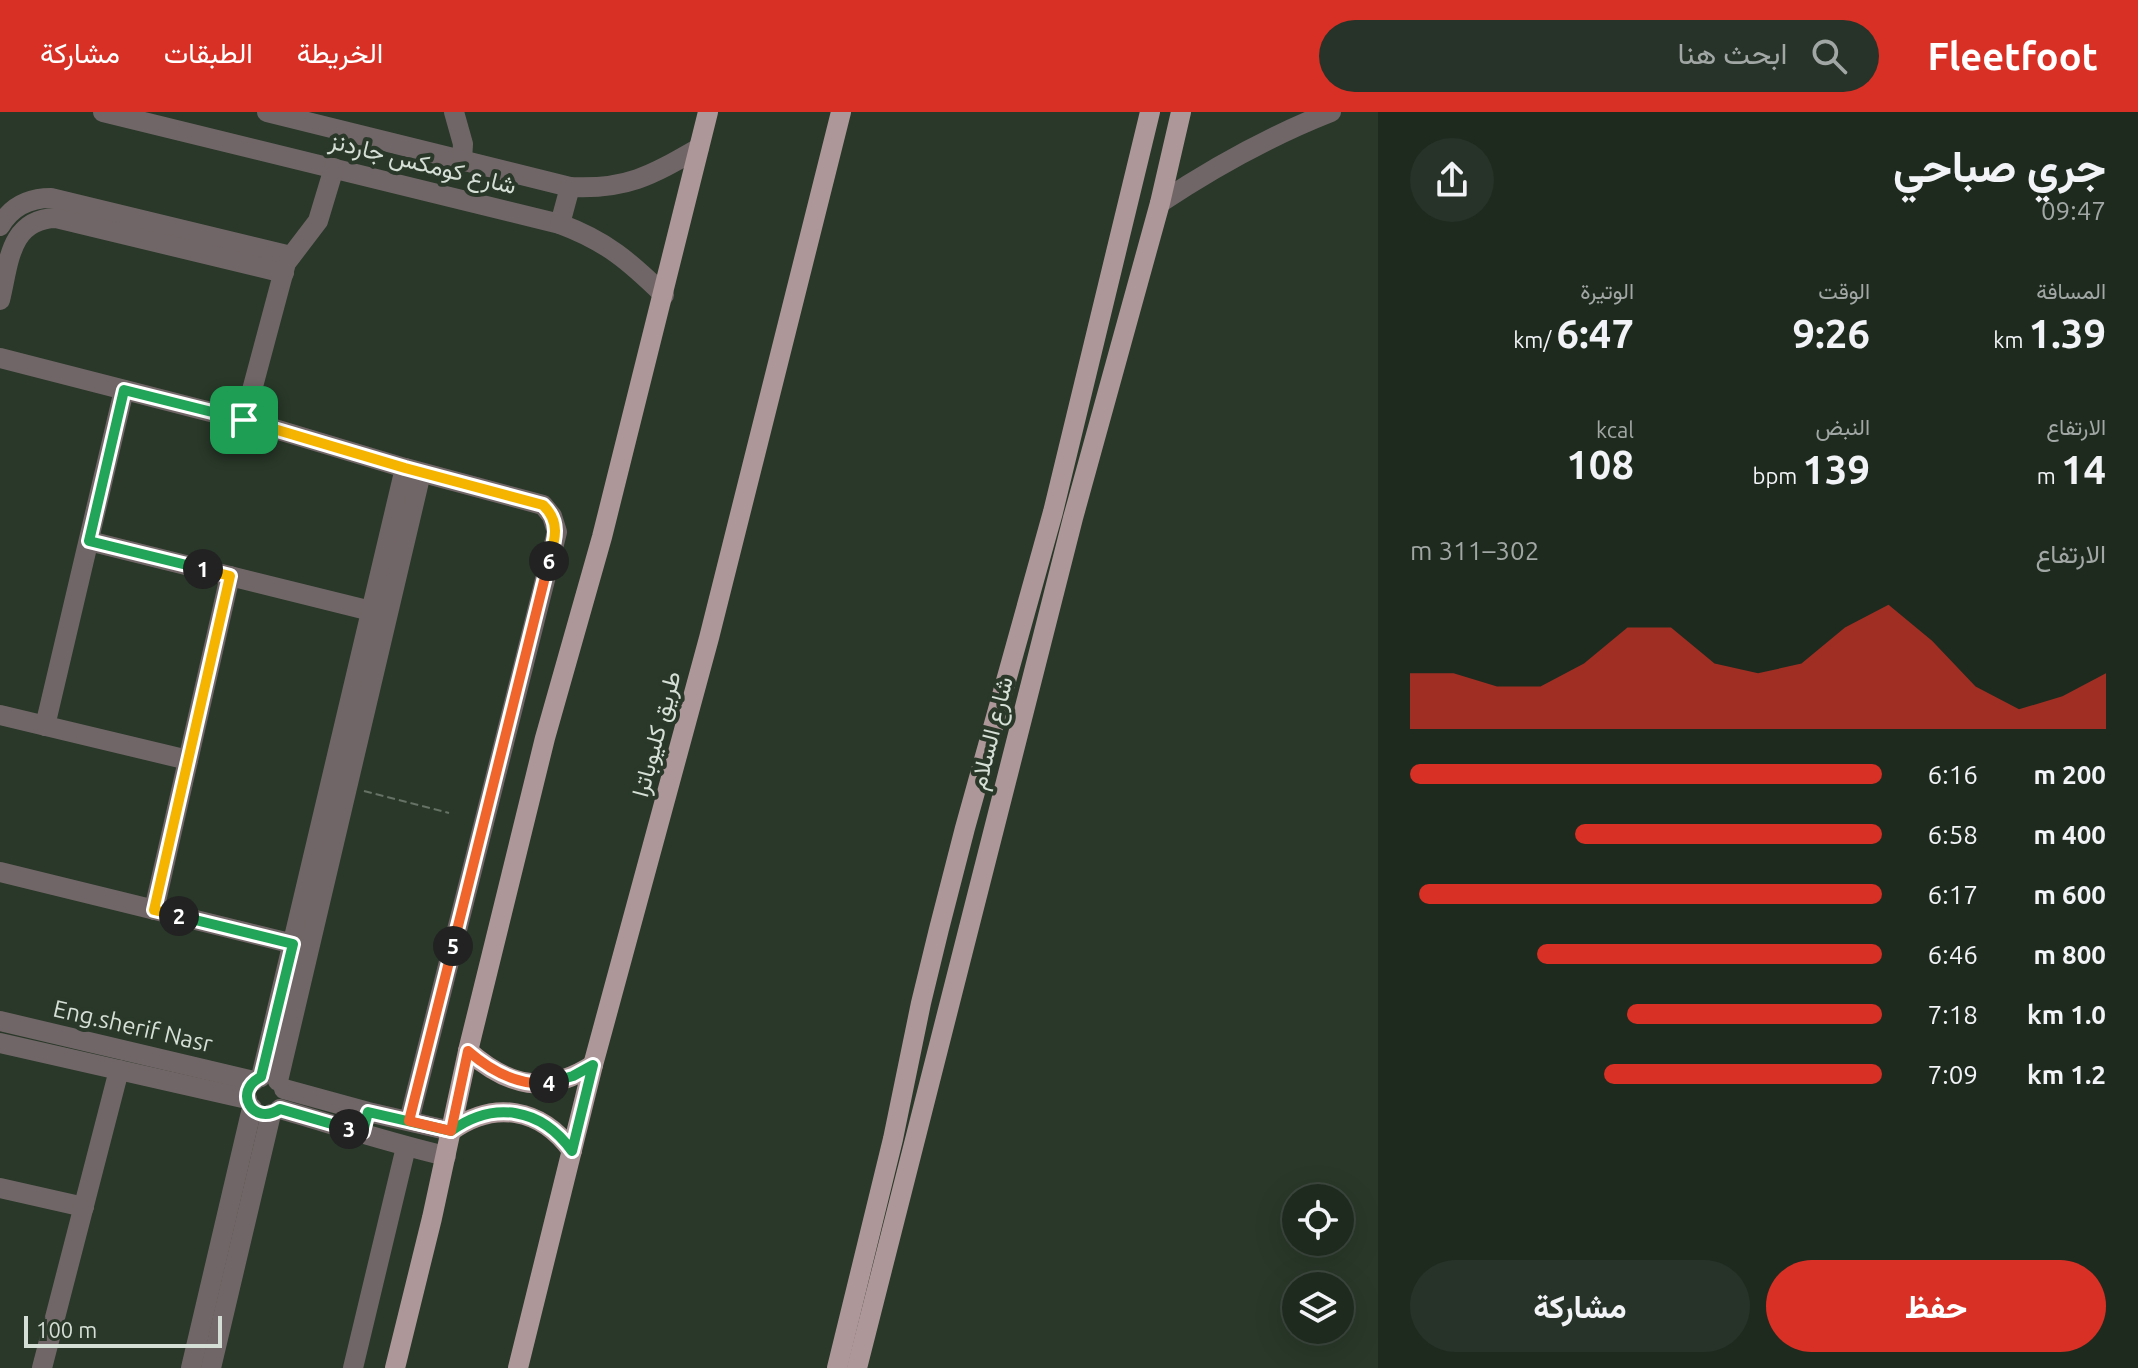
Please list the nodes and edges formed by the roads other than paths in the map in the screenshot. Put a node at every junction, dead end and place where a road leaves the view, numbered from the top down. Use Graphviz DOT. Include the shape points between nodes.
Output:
graph roads {
  1 [pos="103,112"];
  2 [pos="267,112"];
  3 [pos="454,112"];
  4 [pos="708,112"];
  5 [pos="841,112"];
  6 [pos="1150,112"];
  7 [pos="1181,112"];
  8 [pos="1331,112"];
  9 [pos="330,120"];
  10 [pos="699,148"];
  11 [pos="462,160"];
  12 [pos="334,168"];
  13 [pos="570,187"];
  14 [pos="1160,203"];
  15 [pos="560,224"];
  16 [pos="0,226"];
  17 [pos="287,264"];
  18 [pos="664,295"];
  19 [pos="0,300"];
  20 [pos="0,358"];
  21 [pos="124,390"];
  22 [pos="244,420"];
  23 [pos="413,470"];
  24 [pos="1063,515"];
  25 [pos="89,541"];
  26 [pos="230,576"];
  27 [pos="379,601"];
  28 [pos="0,715"];
  29 [pos="45,726"];
  30 [pos="188,760"];
  31 [pos="0,872"];
  32 [pos="154,910"];
  33 [pos="302,946"];
  34 [pos="0,1021"];
  35 [pos="0,1043"];
  36 [pos="468,1051"];
  37 [pos="593,1065"];
  38 [pos="119,1070"];
  39 [pos="266,1095"];
  40 [pos="409,1121"];
  41 [pos="365,1122"];
  42 [pos="451,1131"];
  43 [pos="406,1147"];
  44 [pos="572,1151"];
  45 [pos="446,1156"];
  46 [pos="0,1188"];
  47 [pos="84,1207"];
  48 [pos="215,1307"];
  49 [pos="42,1368"];
  50 [pos="191,1368"];
  51 [pos="211,1368"];
  52 [pos="353,1368"];
  53 [pos="395,1368"];
  54 [pos="518,1368"];
  55 [pos="837,1368"];
  56 [pos="857,1368"];
  1 -- 12 [label="street, شارع كومكس جاردنز"];
  2 -- 9 [label="street, شارع كومكس جاردنز"];
  3 -- 11 [label="street"];
  4 -- 10 [label="main road"];
  5 -- 37 [label="main road, طريق كليوباترا"];
  6 -- 24 [label="main road, شارع السلام"];
  7 -- 14 [label="main road, شارع السلام"];
  8 -- 14 [label="street" via="1269,138"];
  9 -- 11 [label="street, شارع كومكس جاردنز"];
  10 -- 13 [label="street, شارع كومكس جاردنز" via="628,183"];
  10 -- 18 [label="main road"];
  11 -- 13 [label="street, شارع كومكس جاردنز"];
  12 -- 15 [label="street, شارع كومكس جاردنز"];
  12 -- 17 [label="street" via="318,221"];
  13 -- 15 [label="street"];
  14 -- 24 [label="main road, شارع السلام"];
  15 -- 18 [label="street, شارع كومكس جاردنز" via="615,251"];
  16 -- 17 [label="street" via="24,203 51,198"];
  17 -- 19 [label="street" via="45,218 18,235"];
  17 -- 22 [label="street"];
  18 -- 36 [label="main road" via="545,738"];
  20 -- 21 [label="street"];
  21 -- 22 [label="street"];
  21 -- 25 [label="street"];
  22 -- 23 [label="street"];
  23 -- 27 [label="street"];
  23 -- 40 [label="street" via="543,505 557,532"];
  24 -- 55 [label="main road, شارع السلام" via="942,914"];
  24 -- 56 [label="main road, شارع السلام"];
  25 -- 26 [label="street"];
  25 -- 29 [label="street"];
  26 -- 27 [label="street"];
  26 -- 30 [label="street"];
  27 -- 33 [label="street"];
  27 -- 33 [label="street" via="348,786"];
  28 -- 29 [label="street"];
  29 -- 30 [label="street"];
  30 -- 32 [label="street"];
  31 -- 32 [label="street"];
  32 -- 33 [label="street"];
  33 -- 39 [label="street"];
  34 -- 39 [label="street, Eng.sherif Nasr"];
  35 -- 38 [label="street"];
  36 -- 37 [label="main road" via="510,1078 536,1085"];
  36 -- 42 [label="main road"];
  37 -- 44 [label="main road, طريق كليوباترا"];
  38 -- 39 [label="street"];
  38 -- 47 [label="street"];
  39 -- 41 [label="street"];
  39 -- 48 [label="street"];
  40 -- 41 [label="street"];
  40 -- 42 [label="street"];
  41 -- 43 [label="street"];
  42 -- 44 [label="main road" via="482,1115 516,1113 548,1126"];
  42 -- 45 [label="main road"];
  43 -- 45 [label="street"];
  43 -- 52 [label="street"];
  44 -- 54 [label="main road, طريق كليوباترا"];
  45 -- 53 [label="main road"];
  46 -- 47 [label="street"];
  47 -- 49 [label="street"];
  48 -- 50 [label="street"];
  48 -- 51 [label="street"];
}
